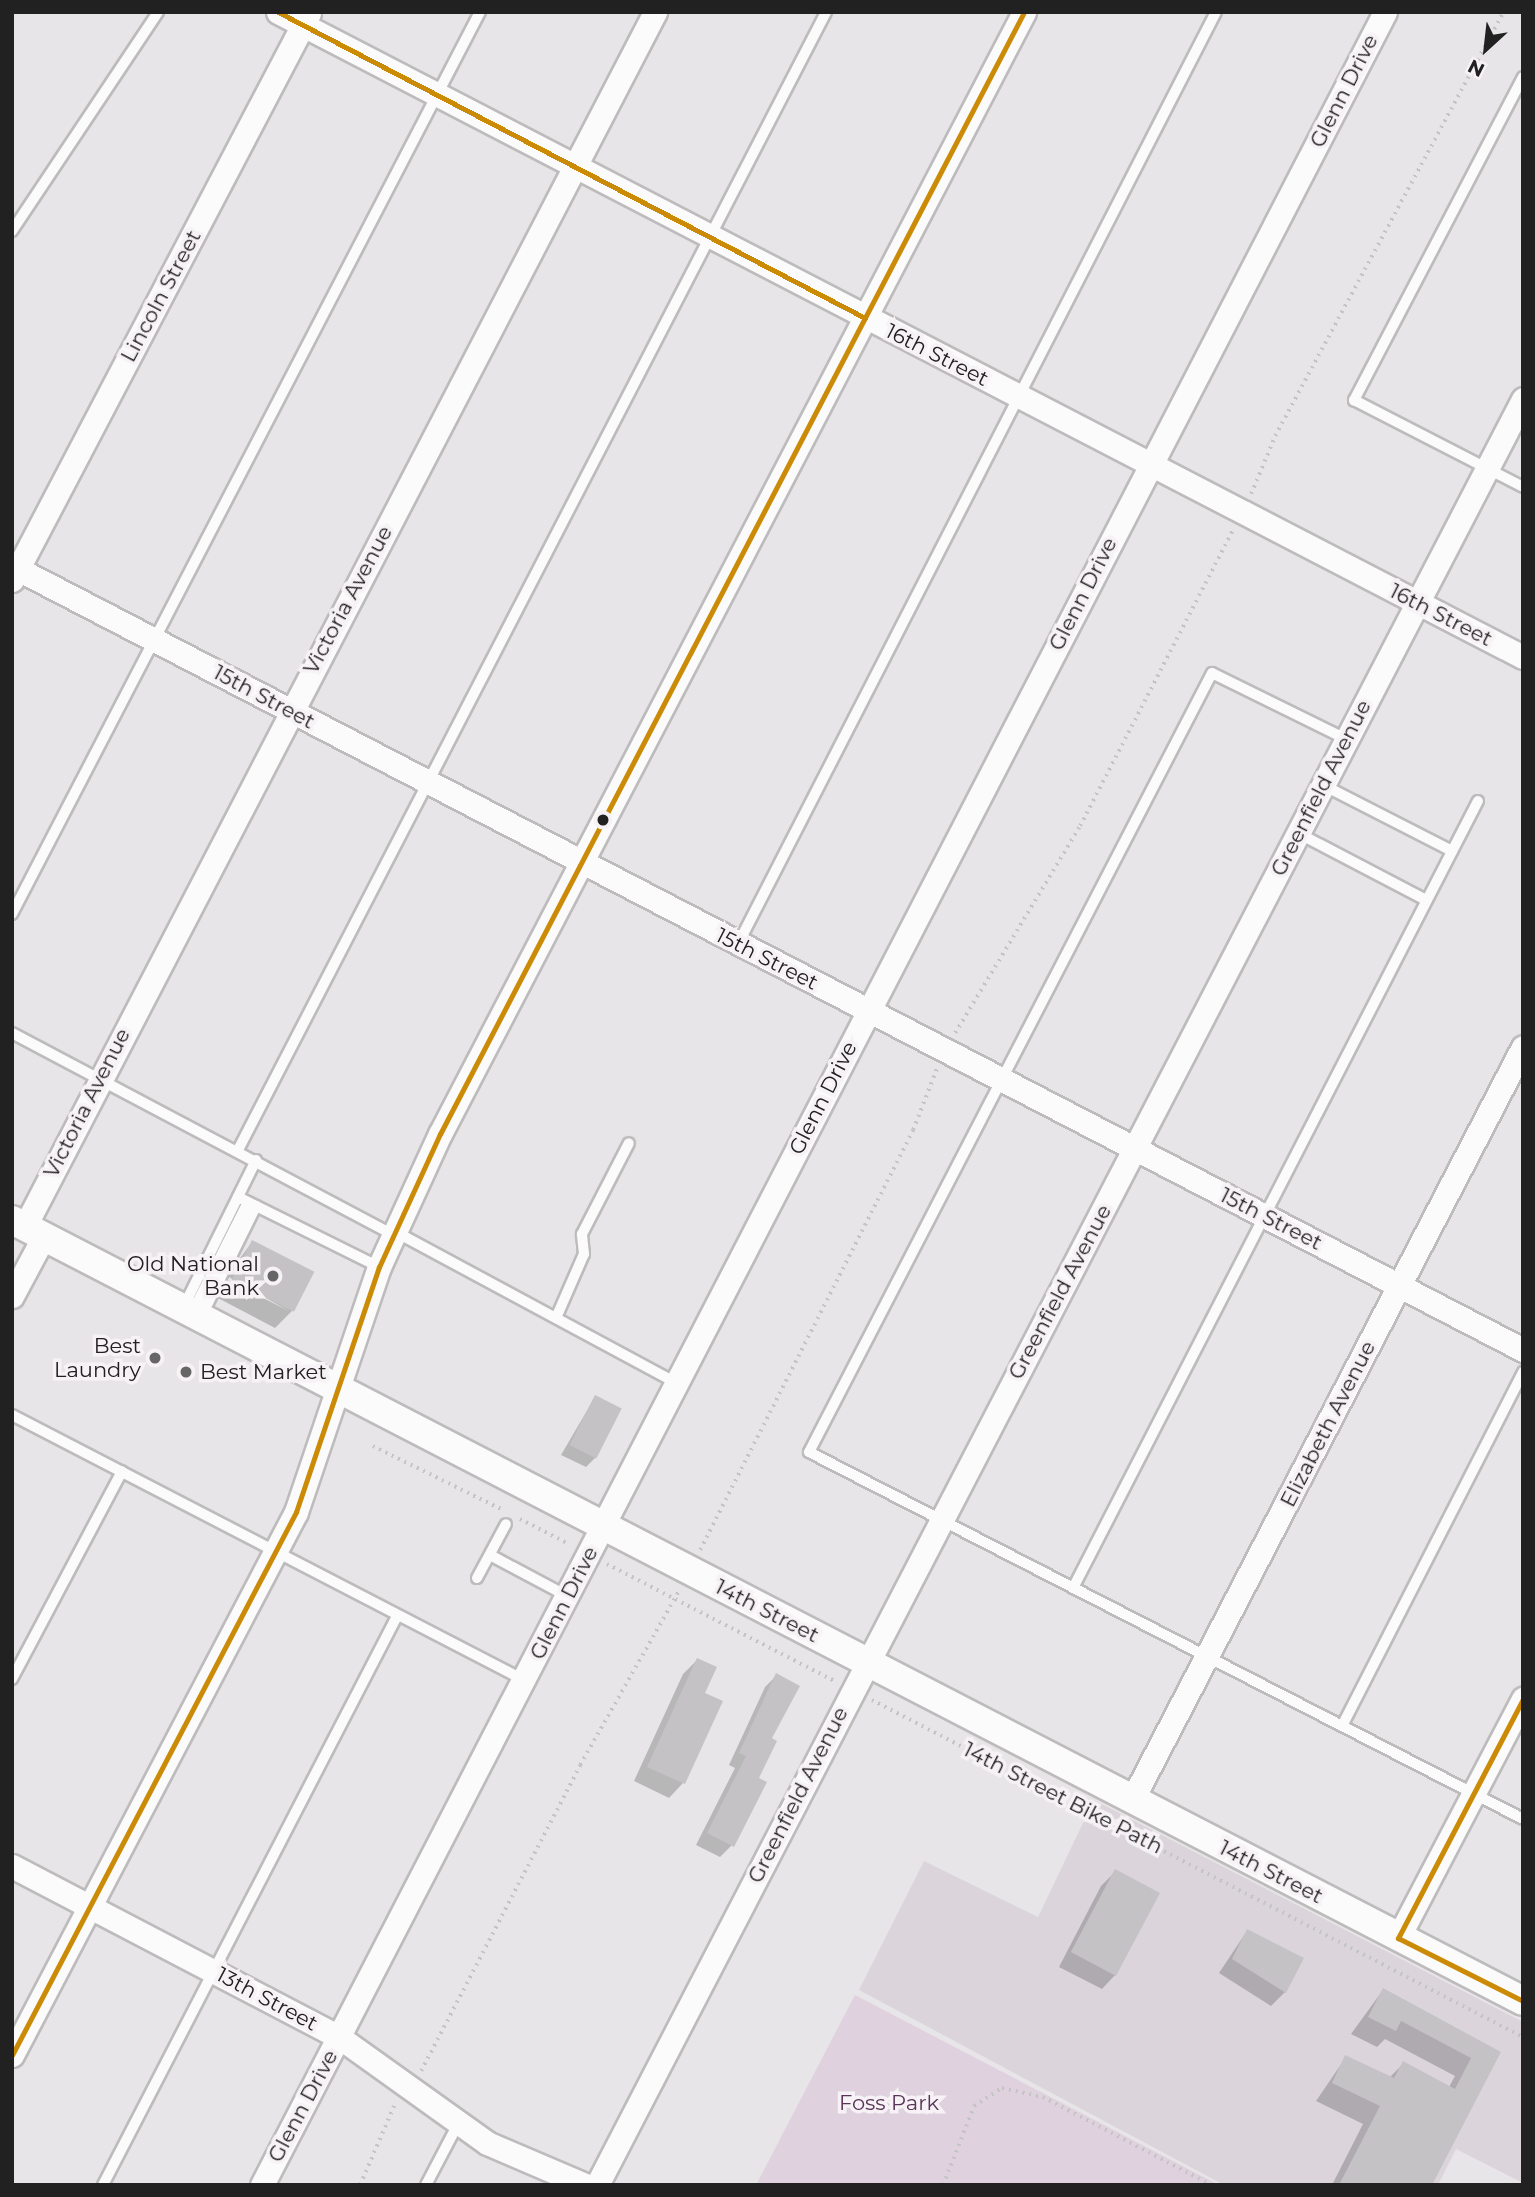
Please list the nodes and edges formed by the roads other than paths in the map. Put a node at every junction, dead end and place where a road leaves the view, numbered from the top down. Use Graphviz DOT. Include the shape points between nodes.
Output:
graph roads {
  1 [pos="158,12"];
  2 [pos="278,12"];
  3 [pos="480,12"];
  4 [pos="655,12"];
  5 [pos="826,12"];
  6 [pos="1024,12"];
  7 [pos="1216,12"];
  8 [pos="1385,12"];
  9 [pos="306,19"];
  10 [pos="1523,77"];
  11 [pos="437,95"];
  12 [pos="574,167"];
  13 [pos="12,231"];
  14 [pos="709,237"];
  15 [pos="865,318"];
  16 [pos="1019,397"];
  17 [pos="1523,399"];
  18 [pos="1150,465"];
  19 [pos="1487,468"];
  20 [pos="1523,487"];
  21 [pos="14,572"];
  22 [pos="1417,603"];
  23 [pos="156,641"];
  24 [pos="1523,657"];
  25 [pos="290,711"];
  26 [pos="1346,739"];
  27 [pos="427,782"];
  28 [pos="1323,785"];
  29 [pos="1478,801"];
  30 [pos="1298,833"];
  31 [pos="1452,851"];
  32 [pos="581,863"];
  33 [pos="1426,900"];
  34 [pos="12,914"];
  35 [pos="738,944"];
  36 [pos="868,1011"];
  37 [pos="12,1033"];
  38 [pos="1523,1048"];
  39 [pos="98,1079"];
  40 [pos="1002,1080"];
  41 [pos="629,1143"];
  42 [pos="1134,1149"];
  43 [pos="238,1150"];
  44 [pos="256,1160"];
  45 [pos="248,1201"];
  46 [pos="1264,1215"];
  47 [pos="27,1227"];
  48 [pos="394,1233"];
  49 [pos="379,1267"];
  50 [pos="1400,1286"];
  51 [pos="12,1296"];
  52 [pos="192,1313"];
  53 [pos="556,1318"];
  54 [pos="1523,1350"];
  55 [pos="1523,1372"];
  56 [pos="676,1382"];
  57 [pos="340,1390"];
  58 [pos="12,1415"];
  59 [pos="122,1471"];
  60 [pos="511,1520"];
  61 [pos="940,1520"];
  62 [pos="604,1526"];
  63 [pos="277,1553"];
  64 [pos="490,1555"];
  65 [pos="477,1578"];
  66 [pos="1073,1588"];
  67 [pos="567,1596"];
  68 [pos="397,1616"];
  69 [pos="1207,1657"];
  70 [pos="866,1662"];
  71 [pos="12,1679"];
  72 [pos="524,1680"];
  73 [pos="1523,1699"];
  74 [pos="1342,1726"];
  75 [pos="1474,1794"];
  76 [pos="1132,1800"];
  77 [pos="1523,1819"];
  78 [pos="12,1866"];
  79 [pos="89,1906"];
  80 [pos="1398,1938"];
  81 [pos="214,1971"];
  82 [pos="1523,2001"];
  83 [pos="339,2037"];
  84 [pos="12,2054"];
  85 [pos="457,2126"];
  86 [pos="103,2185"];
  87 [pos="262,2185"];
  88 [pos="426,2185"];
  89 [pos="585,2185"];
  90 [pos="597,2185"];
  1 -- 13 [label="lane"];
  2 -- 9 [label="street, 16th Street"];
  3 -- 11 [label="lane"];
  4 -- 12 [label="street, Victoria Avenue"];
  5 -- 14 [label="lane"];
  6 -- 15 [label="street"];
  7 -- 16 [label="lane"];
  8 -- 18 [label="street, Glenn Drive"];
  9 -- 11 [label="street, 16th Street"];
  9 -- 21 [label="street, Lincoln Street"];
  10 -- 19 [label="lane" via="1354,400"];
  11 -- 12 [label="street, 16th Street"];
  11 -- 23 [label="lane"];
  12 -- 14 [label="street, 16th Street"];
  12 -- 25 [label="street, Victoria Avenue"];
  14 -- 15 [label="street, 16th Street"];
  14 -- 27 [label="lane"];
  15 -- 16 [label="street, 16th Street"];
  15 -- 32 [label="street"];
  16 -- 18 [label="street, 16th Street"];
  16 -- 35 [label="lane"];
  17 -- 19 [label="street, Greenfield Avenue"];
  18 -- 22 [label="street, 16th Street"];
  18 -- 36 [label="street, Glenn Drive"];
  19 -- 20 [label="lane"];
  19 -- 22 [label="street, Greenfield Avenue"];
  21 -- 23 [label="street, 15th Street"];
  22 -- 24 [label="street, 16th Street"];
  22 -- 26 [label="street, Greenfield Avenue"];
  23 -- 25 [label="street, 15th Street"];
  23 -- 34 [label="lane"];
  25 -- 27 [label="street, 15th Street"];
  25 -- 39 [label="street, Victoria Avenue"];
  26 -- 28 [label="street, Greenfield Avenue"];
  26 -- 40 [label="lane" via="1212,673"];
  27 -- 32 [label="street, 15th Street"];
  27 -- 43 [label="lane"];
  28 -- 30 [label="street, Greenfield Avenue"];
  28 -- 31 [label="lane"];
  29 -- 31 [label="lane"];
  30 -- 33 [label="lane"];
  30 -- 42 [label="street, Greenfield Avenue"];
  31 -- 33 [label="lane"];
  32 -- 35 [label="street, 15th Street"];
  32 -- 48 [label="street"];
  33 -- 46 [label="lane"];
  35 -- 36 [label="street, 15th Street"];
  36 -- 40 [label="street, 15th Street"];
  36 -- 56 [label="street, Glenn Drive"];
  37 -- 39 [label="lane"];
  38 -- 50 [label="street, Elizabeth Avenue"];
  39 -- 43 [label="lane"];
  39 -- 47 [label="street, Victoria Avenue"];
  40 -- 42 [label="street, 15th Street"];
  40 -- 61 [label="lane" via="809,1452"];
  41 -- 53 [label="lane" via="582,1234 584,1254"];
  42 -- 46 [label="street, 15th Street"];
  42 -- 61 [label="street, Greenfield Avenue"];
  43 -- 44 [label="lane"];
  44 -- 45 [label="lane"];
  44 -- 48 [label="lane"];
  45 -- 49 [label="lane"];
  45 -- 52 [label="lane"];
  45 -- 52 [label="lane"];
  46 -- 50 [label="street, 15th Street"];
  46 -- 66 [label="lane"];
  47 -- 51 [label="street, Victoria Avenue"];
  47 -- 52 [label="street, 14th Street"];
  48 -- 49 [label="street"];
  48 -- 53 [label="lane"];
  49 -- 57 [label="street"];
  50 -- 54 [label="street, 15th Street"];
  50 -- 69 [label="street, Elizabeth Avenue"];
  52 -- 57 [label="street, 14th Street"];
  53 -- 56 [label="lane"];
  55 -- 74 [label="lane"];
  56 -- 62 [label="street, Glenn Drive"];
  57 -- 62 [label="street, 14th Street"];
  57 -- 63 [label="street"];
  58 -- 59 [label="lane"];
  59 -- 63 [label="lane"];
  59 -- 71 [label="lane"];
  60 -- 64 [label="lane"];
  61 -- 66 [label="lane"];
  61 -- 70 [label="street, Greenfield Avenue"];
  62 -- 67 [label="street, Glenn Drive"];
  62 -- 70 [label="street, 14th Street"];
  63 -- 68 [label="lane"];
  63 -- 79 [label="street"];
  64 -- 65 [label="lane"];
  64 -- 67 [label="lane"];
  66 -- 69 [label="lane"];
  67 -- 72 [label="street, Glenn Drive"];
  68 -- 72 [label="lane"];
  68 -- 81 [label="lane"];
  69 -- 74 [label="lane"];
  69 -- 76 [label="street, Elizabeth Avenue"];
  70 -- 76 [label="street, 14th Street"];
  70 -- 90 [label="street, Greenfield Avenue"];
  72 -- 83 [label="street, Glenn Drive"];
  73 -- 75 [label="street"];
  74 -- 75 [label="lane"];
  75 -- 77 [label="lane"];
  75 -- 80 [label="street"];
  76 -- 80 [label="street, 14th Street"];
  78 -- 79 [label="street, 13th Street"];
  79 -- 81 [label="street, 13th Street"];
  79 -- 84 [label="street"];
  80 -- 82 [label="street, 14th Street"];
  81 -- 83 [label="street, 13th Street"];
  81 -- 86 [label="lane"];
  83 -- 85 [label="street, 13th Street"];
  83 -- 87 [label="street, Glenn Drive"];
  85 -- 88 [label="lane"];
  85 -- 89 [label="street, 13th Street"];
}
